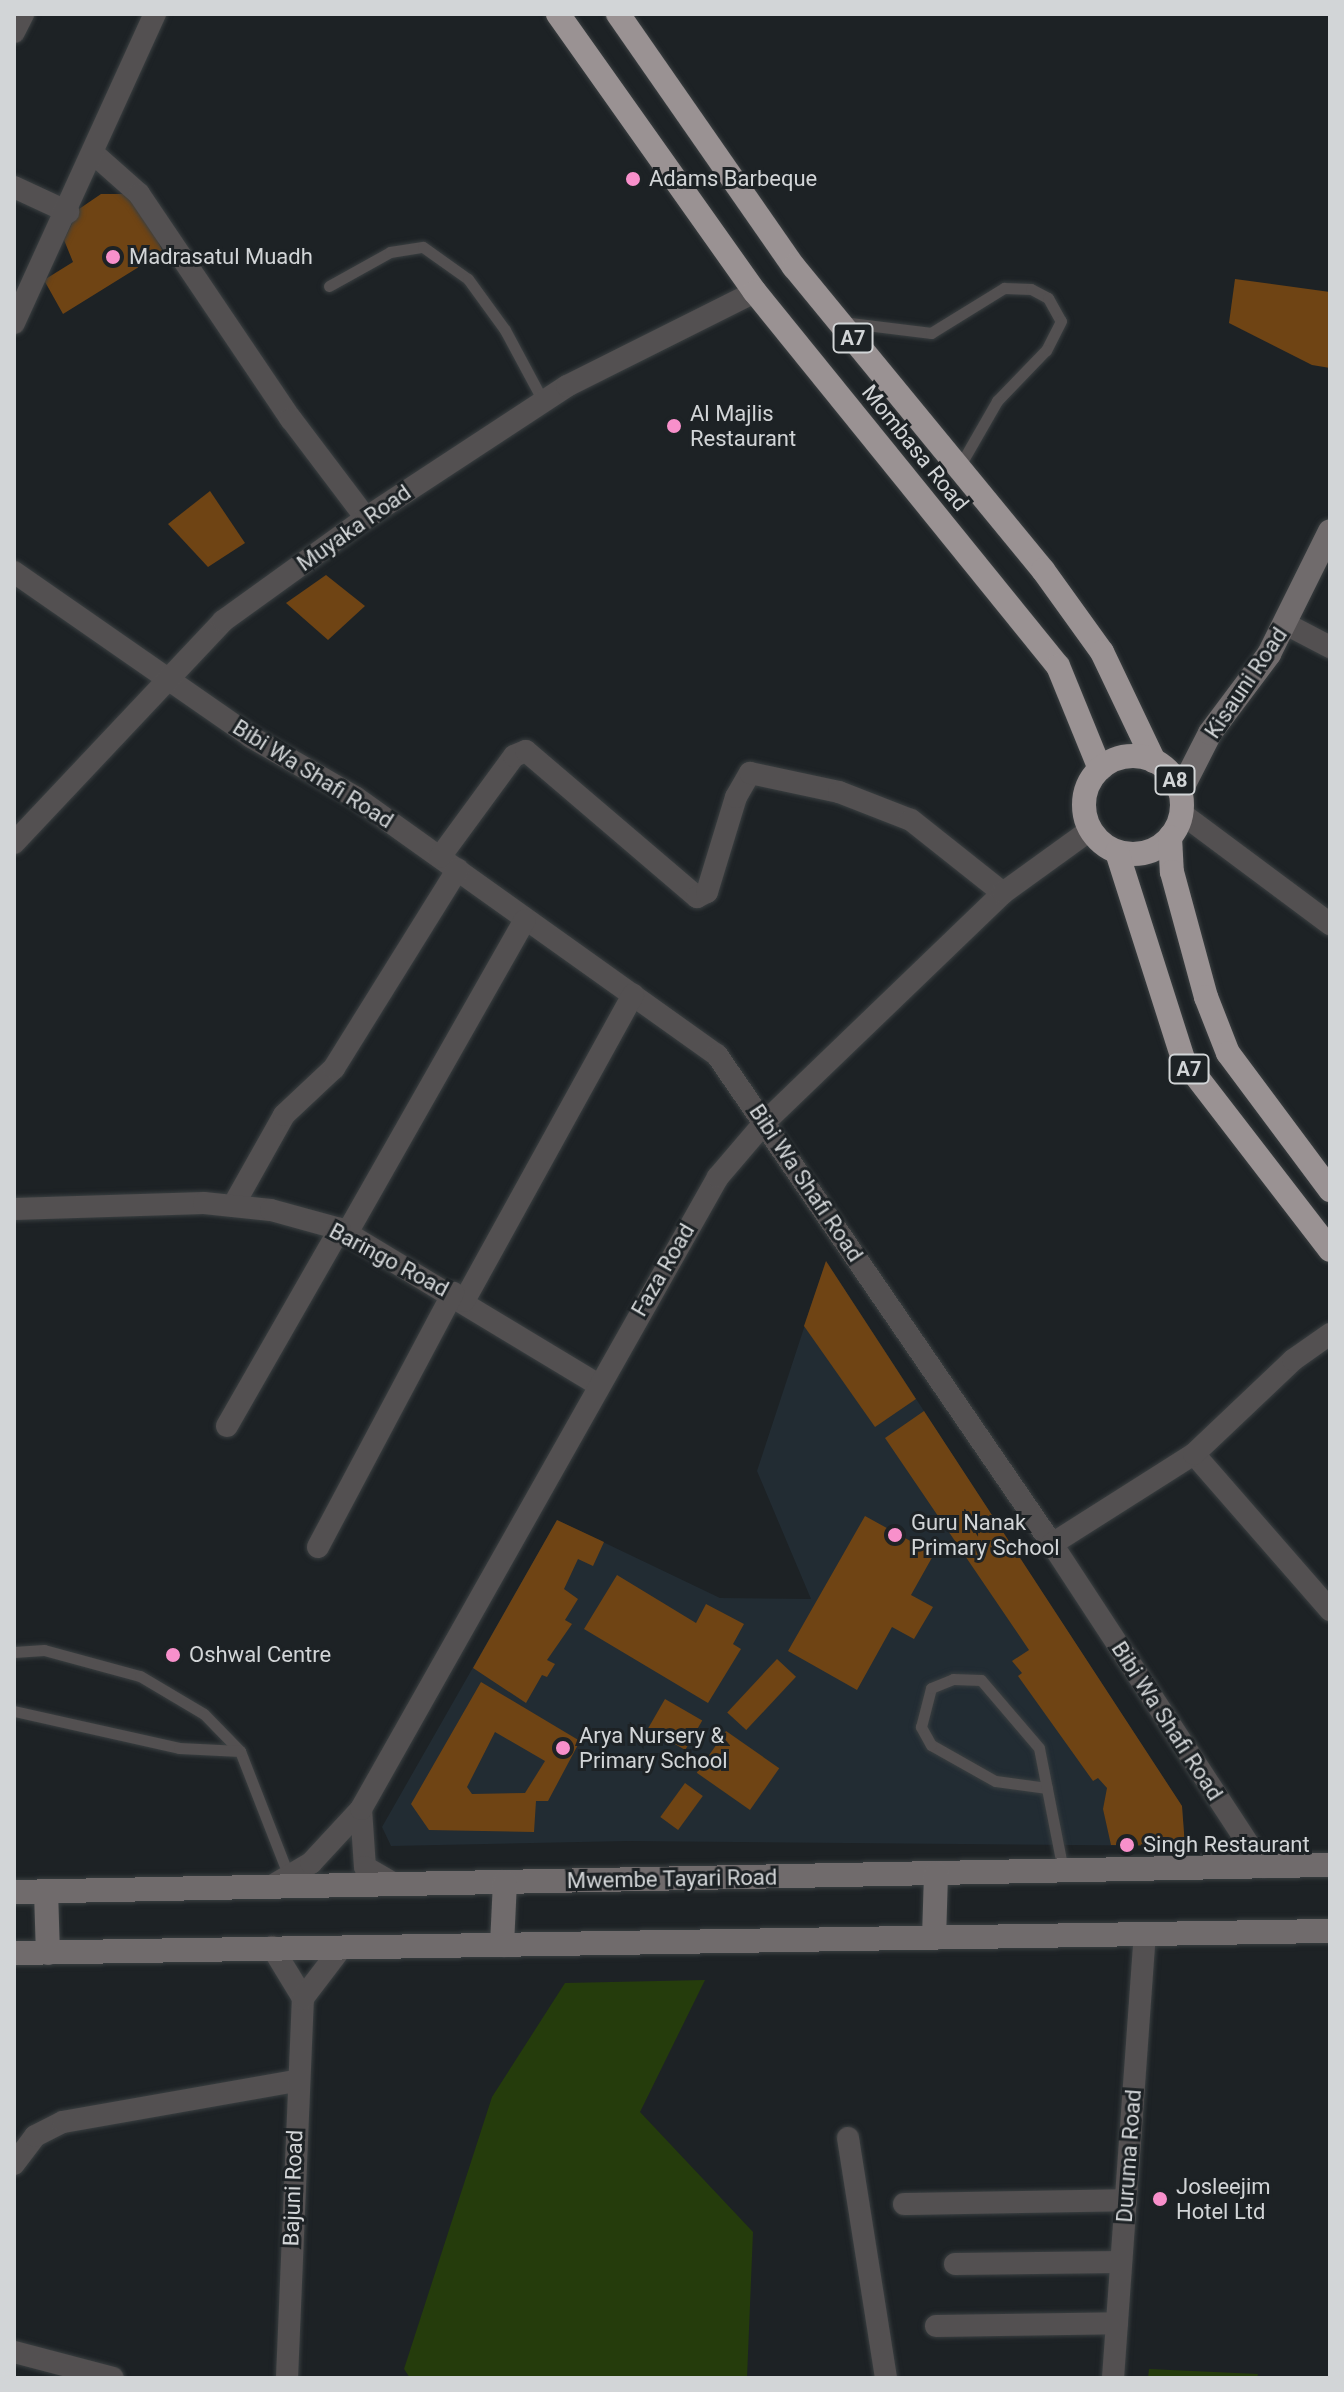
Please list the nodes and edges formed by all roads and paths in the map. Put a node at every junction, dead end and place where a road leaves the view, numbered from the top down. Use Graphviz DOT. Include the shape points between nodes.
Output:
graph roads {
  1 [pos="23,14"];
  2 [pos="155,14"];
  3 [pos="558,14"];
  4 [pos="622,17"];
  5 [pos="14,32"];
  6 [pos="94,154"];
  7 [pos="14,187"];
  8 [pos="68,212"];
  9 [pos="329,286"];
  10 [pos="755,292"];
  11 [pos="839,321"];
  12 [pos="14,323"];
  13 [pos="543,401"];
  14 [pos="959,467"];
  15 [pos="366,518"];
  16 [pos="1330,531"];
  17 [pos="15,574"];
  18 [pos="1286,624"];
  19 [pos="1330,647"];
  20 [pos="168,678"];
  21 [pos="1154,761"];
  22 [pos="1100,769"];
  23 [pos="1181,802"];
  24 [pos="1090,830"];
  25 [pos="1170,837"];
  26 [pos="14,843"];
  27 [pos="1117,852"];
  28 [pos="449,863"];
  29 [pos="1003,893"];
  30 [pos="525,920"];
  31 [pos="1330,924"];
  32 [pos="633,995"];
  33 [pos="765,1122"];
  34 [pos="1330,1190"];
  35 [pos="233,1206"];
  36 [pos="14,1209"];
  37 [pos="343,1231"];
  38 [pos="1330,1250"];
  39 [pos="458,1297"];
  40 [pos="1330,1334"];
  41 [pos="597,1384"];
  42 [pos="227,1426"];
  43 [pos="1194,1454"];
  44 [pos="1052,1544"];
  45 [pos="318,1547"];
  46 [pos="1330,1610"];
  47 [pos="14,1652"];
  48 [pos="14,1711"];
  49 [pos="240,1751"];
  50 [pos="1047,1788"];
  51 [pos="361,1809"];
  52 [pos="1330,1865"];
  53 [pos="1263,1867"];
  54 [pos="1063,1871"];
  55 [pos="936,1873"];
  56 [pos="280,1882"];
  57 [pos="505,1882"];
  58 [pos="396,1885"];
  59 [pos="46,1891"];
  60 [pos="14,1892"];
  61 [pos="1330,1931"];
  62 [pos="1145,1934"];
  63 [pos="934,1938"];
  64 [pos="502,1945"];
  65 [pos="272,1947"];
  66 [pos="342,1947"];
  67 [pos="14,1953"];
  68 [pos="48,1953"];
  69 [pos="303,1998"];
  70 [pos="296,2081"];
  71 [pos="848,2138"];
  72 [pos="14,2164"];
  73 [pos="1126,2200"];
  74 [pos="904,2204"];
  75 [pos="1121,2262"];
  76 [pos="955,2264"];
  77 [pos="1117,2323"];
  78 [pos="936,2326"];
  79 [pos="14,2352"];
  80 [pos="113,2378"];
  81 [pos="287,2378"];
  82 [pos="886,2378"];
  83 [pos="1113,2378"];
  1 -- 5 [label="street"];
  2 -- 6 [label="street"];
  3 -- 10 [label="highway, Mombasa Road / A7"];
  4 -- 11 [label="highway, Mombasa Road / A7" via="794,267"];
  6 -- 8 [label="street"];
  6 -- 15 [label="street" via="139,194 291,419"];
  7 -- 8 [label="street"];
  8 -- 12 [label="street"];
  9 -- 13 [label="lane" via="390,252 423,247 468,279 505,330"];
  10 -- 13 [label="street, Muyaka Road"];
  10 -- 22 [label="highway, Mombasa Road / A7" via="1058,666"];
  11 -- 14 [label="highway, Mombasa Road / A7"];
  11 -- 14 [label="lane" via="931,333 1004,288 1031,289 1048,298 1061,321 1046,350 997,401"];
  13 -- 15 [label="street, Muyaka Road"];
  14 -- 21 [label="highway, Mombasa Road / A7" via="1102,652"];
  15 -- 20 [label="street, Muyaka Road" via="223,621"];
  16 -- 18 [label="street, Kisauni Road"];
  17 -- 20 [label="street, Bibi Wa Shafi Road"];
  18 -- 19 [label="street"];
  18 -- 23 [label="street, Kisauni Road" via="1210,733"];
  20 -- 26 [label="street, Muyaka Road"];
  20 -- 28 [label="street, Bibi Wa Shafi Road"];
  21 -- 22 [label="highway, A8" via="1126,757"];
  21 -- 23 [label="highway, A8" via="1170,774"];
  22 -- 24 [label="highway" via="1084,798"];
  23 -- 25 [label="highway, A8"];
  23 -- 31 [label="street"];
  24 -- 27 [label="highway"];
  24 -- 29 [label="street, Faza Road"];
  25 -- 27 [label="highway" via="1146,853"];
  25 -- 34 [label="highway, A7" via="1172,872 1206,997 1228,1053"];
  27 -- 38 [label="highway, A7" via="1183,1059"];
  28 -- 29 [label="street" via="514,756 526,751 697,897 707,892 736,797 750,773 839,792 911,820"];
  28 -- 30 [label="street, Bibi Wa Shafi Road"];
  28 -- 35 [label="street" via="334,1068 284,1115"];
  29 -- 33 [label="street, Faza Road"];
  30 -- 32 [label="street, Bibi Wa Shafi Road"];
  30 -- 37 [label="street"];
  32 -- 33 [label="street, Bibi Wa Shafi Road" via="717,1055"];
  32 -- 39 [label="street"];
  33 -- 41 [label="street, Faza Road" via="718,1177"];
  33 -- 44 [label="street, Bibi Wa Shafi Road"];
  35 -- 36 [label="street, Baringo Road"];
  35 -- 37 [label="street, Baringo Road" via="271,1210"];
  37 -- 39 [label="street, Baringo Road"];
  37 -- 42 [label="street"];
  39 -- 41 [label="street, Baringo Road"];
  39 -- 45 [label="street"];
  40 -- 43 [label="street" via="1293,1360"];
  41 -- 51 [label="street, Faza Road"];
  43 -- 44 [label="street"];
  43 -- 46 [label="street"];
  44 -- 53 [label="street, Bibi Wa Shafi Road"];
  47 -- 49 [label="lane" via="44,1650 140,1676 186,1700"];
  48 -- 49 [label="lane" via="179,1748"];
  49 -- 56 [label="lane"];
  50 -- 50 [label="lane" via="1039,1748 981,1680 953,1679 931,1688 921,1727 931,1745 995,1781"];
  50 -- 54 [label="lane"];
  51 -- 56 [label="street, Faza Road" via="311,1863"];
  51 -- 58 [label="street" via="365,1867"];
  52 -- 53 [label="street, Mwembe Tayari Road"];
  53 -- 54 [label="street, Mwembe Tayari Road"];
  54 -- 55 [label="street, Mwembe Tayari Road"];
  55 -- 57 [label="street, Mwembe Tayari Road"];
  55 -- 63 [label="street"];
  56 -- 58 [label="street, Mwembe Tayari Road"];
  56 -- 59 [label="street, Mwembe Tayari Road"];
  57 -- 58 [label="street, Mwembe Tayari Road"];
  57 -- 64 [label="street"];
  59 -- 60 [label="street, Mwembe Tayari Road"];
  59 -- 68 [label="street"];
  61 -- 62 [label="street"];
  62 -- 63 [label="street"];
  62 -- 73 [label="street, Duruma Road"];
  63 -- 64 [label="street"];
  64 -- 66 [label="street"];
  65 -- 66 [label="street"];
  65 -- 68 [label="street"];
  65 -- 69 [label="street"];
  66 -- 69 [label="street"];
  67 -- 68 [label="street"];
  69 -- 70 [label="street, Bajuni Road"];
  70 -- 72 [label="street" via="63,2122 35,2136"];
  70 -- 81 [label="street, Bajuni Road"];
  71 -- 82 [label="street"];
  73 -- 74 [label="street"];
  73 -- 75 [label="street, Duruma Road"];
  75 -- 76 [label="street"];
  75 -- 77 [label="street, Duruma Road"];
  77 -- 78 [label="street"];
  77 -- 83 [label="street, Duruma Road"];
  79 -- 80 [label="street"];
}
